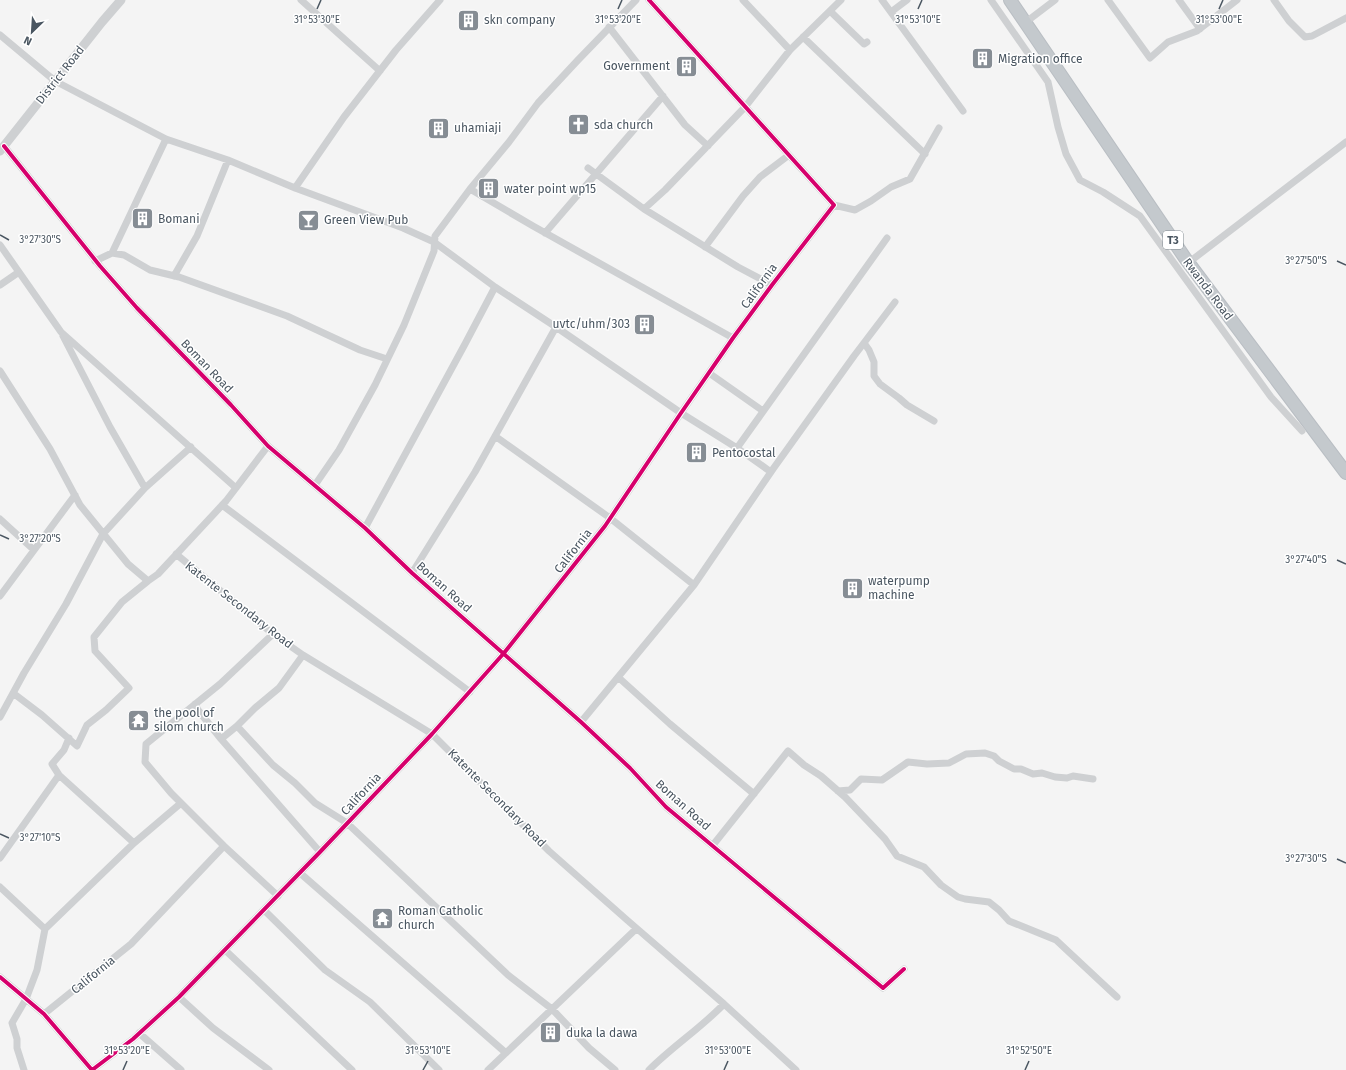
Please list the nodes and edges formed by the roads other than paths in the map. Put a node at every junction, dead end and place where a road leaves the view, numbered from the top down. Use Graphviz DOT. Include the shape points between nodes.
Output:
graph roads {
  1 [pos="121,0"];
  2 [pos="301,0"];
  3 [pos="440,0"];
  4 [pos="636,0"];
  5 [pos="649,0"];
  6 [pos="745,0"];
  7 [pos="841,0"];
  8 [pos="882,0"];
  9 [pos="908,0"];
  10 [pos="991,0"];
  11 [pos="1010,0"];
  12 [pos="1055,0"];
  13 [pos="1108,0"];
  14 [pos="1179,0"];
  15 [pos="1237,0"];
  16 [pos="1274,0"];
  17 [pos="830,11"];
  18 [pos="891,12"];
  19 [pos="1346,18"];
  20 [pos="1026,22"];
  21 [pos="609,27"];
  22 [pos="1200,29"];
  23 [pos="0,35"];
  24 [pos="803,37"];
  25 [pos="867,42"];
  26 [pos="790,50"];
  27 [pos="380,71"];
  28 [pos="56,81"];
  29 [pos="663,96"];
  30 [pos="745,107"];
  31 [pos="963,111"];
  32 [pos="939,128"];
  33 [pos="166,139"];
  34 [pos="1346,142"];
  35 [pos="708,146"];
  36 [pos="2,149"];
  37 [pos="925,154"];
  38 [pos="789,156"];
  39 [pos="228,160"];
  40 [pos="588,168"];
  41 [pos="597,174"];
  42 [pos="295,188"];
  43 [pos="470,189"];
  44 [pos="834,205"];
  45 [pos="644,210"];
  46 [pos="545,233"];
  47 [pos="886,238"];
  48 [pos="434,242"];
  49 [pos="0,245"];
  50 [pos="705,247"];
  51 [pos="112,253"];
  52 [pos="95,261"];
  53 [pos="1188,263"];
  54 [pos="19,272"];
  55 [pos="174,276"];
  56 [pos="0,285"];
  57 [pos="772,285"];
  58 [pos="495,287"];
  59 [pos="895,302"];
  60 [pos="556,327"];
  61 [pos="61,332"];
  62 [pos="733,338"];
  63 [pos="864,343"];
  64 [pos="387,359"];
  65 [pos="0,371"];
  66 [pos="709,373"];
  67 [pos="763,411"];
  68 [pos="681,414"];
  69 [pos="934,421"];
  70 [pos="1302,432"];
  71 [pos="495,436"];
  72 [pos="268,446"];
  73 [pos="191,447"];
  74 [pos="737,448"];
  75 [pos="771,472"];
  76 [pos="1346,473"];
  77 [pos="315,485"];
  78 [pos="145,488"];
  79 [pos="236,488"];
  80 [pos="75,496"];
  81 [pos="222,505"];
  82 [pos="0,518"];
  83 [pos="610,518"];
  84 [pos="364,528"];
  85 [pos="103,534"];
  86 [pos="34,550"];
  87 [pos="176,554"];
  88 [pos="412,573"];
  89 [pos="148,581"];
  90 [pos="694,585"];
  91 [pos="0,596"];
  92 [pos="272,634"];
  93 [pos="504,653"];
  94 [pos="303,655"];
  95 [pos="618,677"];
  96 [pos="470,692"];
  97 [pos="13,693"];
  98 [pos="195,704"];
  99 [pos="0,717"];
  100 [pos="582,722"];
  101 [pos="237,726"];
  102 [pos="432,734"];
  103 [pos="69,738"];
  104 [pos="221,739"];
  105 [pos="59,775"];
  106 [pos="1093,779"];
  107 [pos="838,791"];
  108 [pos="754,794"];
  109 [pos="181,803"];
  110 [pos="347,823"];
  111 [pos="134,843"];
  112 [pos="713,845"];
  113 [pos="224,846"];
  114 [pos="320,852"];
  115 [pos="0,858"];
  116 [pos="300,873"];
  117 [pos="0,887"];
  118 [pos="278,896"];
  119 [pos="264,910"];
  120 [pos="44,929"];
  121 [pos="636,929"];
  122 [pos="225,950"];
  123 [pos="904,969"];
  124 [pos="0,977"];
  125 [pos="179,997"];
  126 [pos="1117,997"];
  127 [pos="26,999"];
  128 [pos="724,1004"];
  129 [pos="552,1010"];
  130 [pos="44,1014"];
  131 [pos="139,1033"];
  132 [pos="506,1053"];
  133 [pos="24,1070"];
  134 [pos="92,1070"];
  135 [pos="181,1070"];
  136 [pos="269,1070"];
  137 [pos="352,1070"];
  138 [pos="439,1070"];
  139 [pos="488,1070"];
  140 [pos="614,1070"];
  141 [pos="649,1070"];
  142 [pos="796,1070"];
  1 -- 28 [label="street, District Road"];
  2 -- 27 [label="street"];
  3 -- 27 [label="street"];
  4 -- 21 [label="street"];
  5 -- 30 [label="street"];
  6 -- 26 [label="street"];
  7 -- 17 [label="street"];
  8 -- 18 [label="street"];
  9 -- 18 [label="street"];
  10 -- 70 [label="street" via="1048,82 1066,154 1080,180 1140,216 1271,397"];
  11 -- 20 [label="highway, Rwanda Road / T3"];
  12 -- 20 [label="street"];
  13 -- 22 [label="street" via="1150,58 1168,42"];
  14 -- 22 [label="street"];
  15 -- 22 [label="street"];
  16 -- 19 [label="street" via="1305,37 1312,36"];
  17 -- 24 [label="street"];
  17 -- 25 [label="street" via="857,39 864,44"];
  18 -- 31 [label="street"];
  20 -- 53 [label="highway, Rwanda Road / T3"];
  21 -- 29 [label="street"];
  21 -- 43 [label="street" via="538,103"];
  23 -- 28 [label="street"];
  24 -- 26 [label="street"];
  24 -- 37 [label="street"];
  26 -- 30 [label="street"];
  27 -- 42 [label="street" via="344,116"];
  28 -- 33 [label="street"];
  28 -- 36 [label="street, District Road"];
  29 -- 35 [label="street" via="685,125"];
  29 -- 41 [label="street"];
  30 -- 35 [label="street"];
  30 -- 38 [label="street"];
  32 -- 37 [label="street"];
  33 -- 39 [label="street"];
  33 -- 51 [label="street"];
  34 -- 53 [label="street"];
  35 -- 45 [label="street"];
  36 -- 52 [label="street, Boman Road"];
  37 -- 44 [label="street" via="910,179 891,187 855,210"];
  38 -- 44 [label="street"];
  38 -- 50 [label="street" via="760,177"];
  39 -- 42 [label="street"];
  39 -- 55 [label="street" via="198,236"];
  40 -- 41 [label="street"];
  41 -- 45 [label="street"];
  41 -- 46 [label="street"];
  42 -- 48 [label="street"];
  43 -- 46 [label="street"];
  43 -- 48 [label="street" via="435,236"];
  44 -- 57 [label="street, California"];
  45 -- 50 [label="street"];
  46 -- 62 [label="street"];
  47 -- 67 [label="street"];
  48 -- 58 [label="street"];
  48 -- 64 [label="street" via="434,251 404,325"];
  49 -- 54 [label="street"];
  50 -- 57 [label="street"];
  51 -- 52 [label="street"];
  51 -- 55 [label="street" via="124,255 150,270"];
  52 -- 72 [label="street, Boman Road"];
  53 -- 76 [label="highway, Rwanda Road / T3"];
  54 -- 56 [label="street"];
  54 -- 61 [label="street"];
  55 -- 64 [label="street" via="287,316 360,350"];
  57 -- 62 [label="street, California"];
  58 -- 60 [label="street"];
  58 -- 84 [label="street"];
  59 -- 63 [label="street"];
  60 -- 68 [label="street"];
  60 -- 71 [label="street"];
  61 -- 73 [label="street"];
  61 -- 78 [label="street"];
  62 -- 66 [label="street, California"];
  63 -- 69 [label="street" via="870,350 874,362 874,376 880,384 907,405"];
  63 -- 75 [label="street"];
  64 -- 77 [label="street" via="339,450"];
  65 -- 80 [label="street" via="50,449"];
  66 -- 67 [label="street"];
  66 -- 68 [label="street, California"];
  67 -- 74 [label="street"];
  68 -- 74 [label="street"];
  68 -- 83 [label="street, California"];
  71 -- 83 [label="street"];
  71 -- 88 [label="street"];
  72 -- 77 [label="street, Boman Road"];
  72 -- 79 [label="street"];
  73 -- 78 [label="street"];
  73 -- 79 [label="street"];
  74 -- 75 [label="street"];
  75 -- 90 [label="street"];
  77 -- 84 [label="street, Boman Road"];
  78 -- 85 [label="street"];
  79 -- 81 [label="street"];
  80 -- 85 [label="street"];
  80 -- 86 [label="street"];
  81 -- 87 [label="street"];
  81 -- 96 [label="street"];
  82 -- 86 [label="street"];
  83 -- 90 [label="street"];
  83 -- 93 [label="street, California"];
  84 -- 88 [label="street, Boman Road"];
  85 -- 89 [label="street" via="128,564"];
  85 -- 97 [label="street" via="66,604"];
  86 -- 91 [label="street"];
  87 -- 89 [label="street"];
  87 -- 92 [label="street, Katente Secondary Road"];
  88 -- 93 [label="street, Boman Road"];
  89 -- 103 [label="street" via="122,602 94,637 96,651 129,688 87,725 77,746"];
  90 -- 95 [label="street"];
  92 -- 94 [label="street, Katente Secondary Road"];
  92 -- 98 [label="street" via="220,684"];
  93 -- 96 [label="street, California"];
  93 -- 100 [label="street, Boman Road"];
  94 -- 101 [label="street" via="279,688"];
  94 -- 102 [label="street, Katente Secondary Road"];
  95 -- 100 [label="street"];
  95 -- 108 [label="street"];
  96 -- 102 [label="street, California"];
  97 -- 99 [label="street"];
  97 -- 103 [label="street"];
  98 -- 104 [label="street"];
  98 -- 109 [label="street" via="146,744 145,762"];
  100 -- 112 [label="street, Boman Road" via="666,807"];
  101 -- 104 [label="street"];
  101 -- 110 [label="street" via="273,765 315,803"];
  102 -- 110 [label="street, California"];
  102 -- 121 [label="street, Katente Secondary Road" via="550,851"];
  103 -- 105 [label="street" via="64,750 52,764"];
  104 -- 114 [label="street"];
  105 -- 111 [label="street"];
  105 -- 115 [label="street"];
  106 -- 107 [label="street" via="1033,774 1014,769 985,753 966,754 949,763 908,762 882,780 861,779 850,790"];
  107 -- 108 [label="street" via="788,751"];
  107 -- 126 [label="street" via="865,816 897,856 924,867 958,897 989,902 1009,922 1056,940"];
  108 -- 112 [label="street"];
  109 -- 111 [label="street"];
  109 -- 113 [label="street"];
  110 -- 114 [label="street, California"];
  110 -- 129 [label="street" via="508,975"];
  111 -- 120 [label="street"];
  112 -- 123 [label="street, Boman Road" via="883,988"];
  113 -- 118 [label="street"];
  113 -- 130 [label="street, California" via="131,944"];
  114 -- 116 [label="street, California"];
  116 -- 118 [label="street, California"];
  116 -- 132 [label="street"];
  117 -- 120 [label="street"];
  118 -- 119 [label="street, California"];
  119 -- 122 [label="street, California"];
  119 -- 138 [label="street" via="325,970 370,1002"];
  120 -- 127 [label="street" via="37,970"];
  121 -- 128 [label="street, Katente Secondary Road"];
  121 -- 129 [label="street"];
  122 -- 125 [label="street, California"];
  122 -- 137 [label="street"];
  124 -- 127 [label="street"];
  125 -- 131 [label="street, California"];
  125 -- 136 [label="street" via="213,1028"];
  127 -- 130 [label="street"];
  127 -- 133 [label="street" via="12,1023"];
  128 -- 141 [label="street" via="709,1020"];
  128 -- 142 [label="street, Katente Secondary Road"];
  129 -- 132 [label="street"];
  129 -- 140 [label="street"];
  130 -- 134 [label="street"];
  131 -- 134 [label="street, California"];
  131 -- 135 [label="street"];
  132 -- 139 [label="street"];
}
